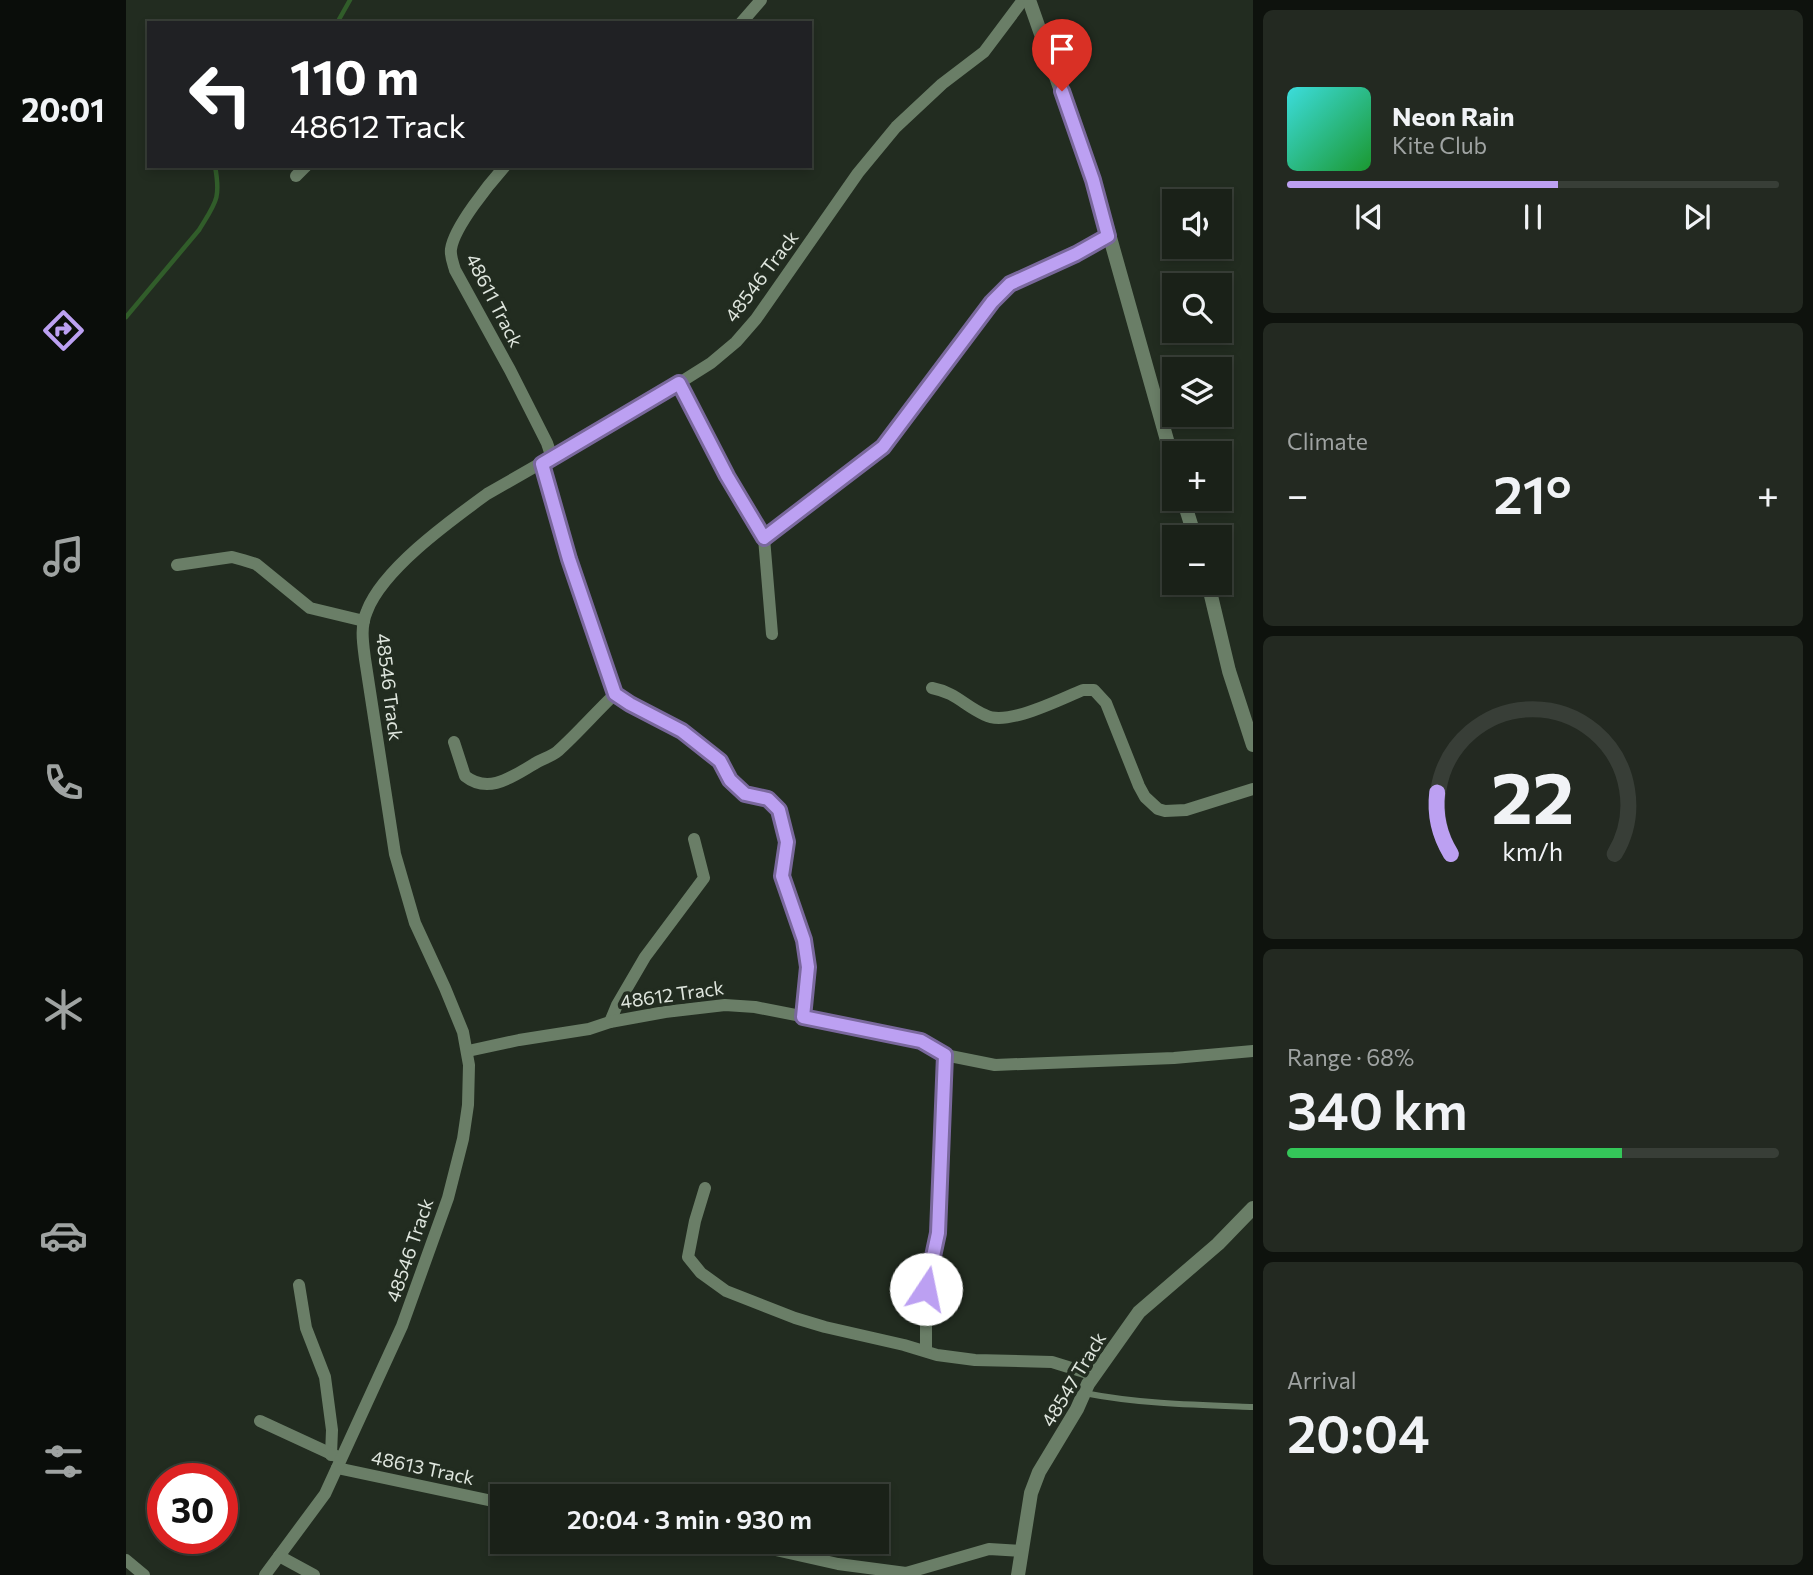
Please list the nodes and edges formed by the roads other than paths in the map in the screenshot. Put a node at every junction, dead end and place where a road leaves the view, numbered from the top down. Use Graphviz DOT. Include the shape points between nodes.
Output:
graph roads {
  1 [pos="761,0"];
  2 [pos="1023,0"];
  3 [pos="1029,0"];
  4 [pos="743,21"];
  5 [pos="503,168"];
  6 [pos="1108,236"];
  7 [pos="679,383"];
  8 [pos="1168,441"];
  9 [pos="547,461"];
  10 [pos="764,538"];
  11 [pos="177,565"];
  12 [pos="1211,595"];
  13 [pos="364,621"];
  14 [pos="772,634"];
  15 [pos="932,688"];
  16 [pos="615,694"];
  17 [pos="454,742"];
  18 [pos="1253,745"];
  19 [pos="1253,789"];
  20 [pos="694,839"];
  21 [pos="803,1017"];
  22 [pos="610,1022"];
  23 [pos="468,1051"];
  24 [pos="1253,1051"];
  25 [pos="945,1055"];
  26 [pos="705,1188"];
  27 [pos="1253,1209"];
  28 [pos="299,1285"];
  29 [pos="926,1351"];
  30 [pos="1094,1375"];
  31 [pos="1084,1393"];
  32 [pos="1253,1407"];
  33 [pos="260,1421"];
  34 [pos="337,1460"];
  35 [pos="490,1500"];
  36 [pos="1021,1550"];
  37 [pos="793,1554"];
  38 [pos="279,1556"];
  39 [pos="126,1560"];
  40 [pos="144,1575"];
  41 [pos="265,1575"];
  42 [pos="314,1575"];
  43 [pos="1018,1575"];
  1 -- 4 [label="street"];
  2 -- 7 [label="street, 48546 Track" via="984,52 896,127 736,342"];
  3 -- 6 [label="street" via="1086,157"];
  5 -- 9 [label="street, 48611 Track" via="460,229 451,256 454,270 547,443"];
  6 -- 8 [label="street"];
  6 -- 10 [label="street" via="1010,284 883,447"];
  7 -- 9 [label="street, 48546 Track"];
  7 -- 10 [label="street"];
  9 -- 13 [label="street, 48546 Track" via="487,494 436,533 388,577 374,595"];
  9 -- 16 [label="street, 48611 Track" via="569,559"];
  10 -- 14 [label="street"];
  11 -- 13 [label="street" via="232,557 243,560 256,564 310,608"];
  12 -- 18 [label="street"];
  13 -- 23 [label="street, 48546 Track" via="365,659 395,853 415,923"];
  15 -- 19 [label="street" via="950,692 984,715 1002,719 1094,690 1106,703 1145,797 1165,811 1186,810"];
  16 -- 17 [label="street" via="554,754 496,783 480,784 465,776"];
  16 -- 21 [label="street" via="682,731 720,761 730,780 745,794 768,799 779,810 787,842 782,876 804,940 808,967"];
  20 -- 22 [label="street" via="704,878 645,957"];
  21 -- 22 [label="street, 48612 Track" via="736,1005"];
  21 -- 25 [label="street, 48612 Track" via="921,1041"];
  22 -- 23 [label="street, 48612 Track"];
  23 -- 34 [label="street, 48546 Track" via="468,1105 448,1198 402,1326"];
  24 -- 25 [label="street, 48612 Track" via="995,1065"];
  25 -- 29 [label="street" via="938,1233 926,1289"];
  26 -- 29 [label="street" via="688,1258 709,1280 743,1299 795,1318"];
  27 -- 30 [label="street, 48547 Track" via="1139,1312"];
  28 -- 34 [label="street" via="306,1328 325,1377"];
  29 -- 30 [label="street" via="975,1360 1052,1362"];
  30 -- 31 [label="street, 48547 Track"];
  31 -- 32 [label="lane" via="1151,1403"];
  31 -- 36 [label="street, 48547 Track" via="1031,1493"];
  33 -- 34 [label="street, 48613 Track"];
  34 -- 35 [label="street, 48613 Track"];
  34 -- 38 [label="street, 48546 Track" via="326,1494"];
  36 -- 37 [label="street" via="989,1549 906,1573"];
  36 -- 43 [label="street, 48547 Track"];
  38 -- 41 [label="street, 48546 Track"];
  38 -- 42 [label="street"];
  39 -- 40 [label="street"];
}
